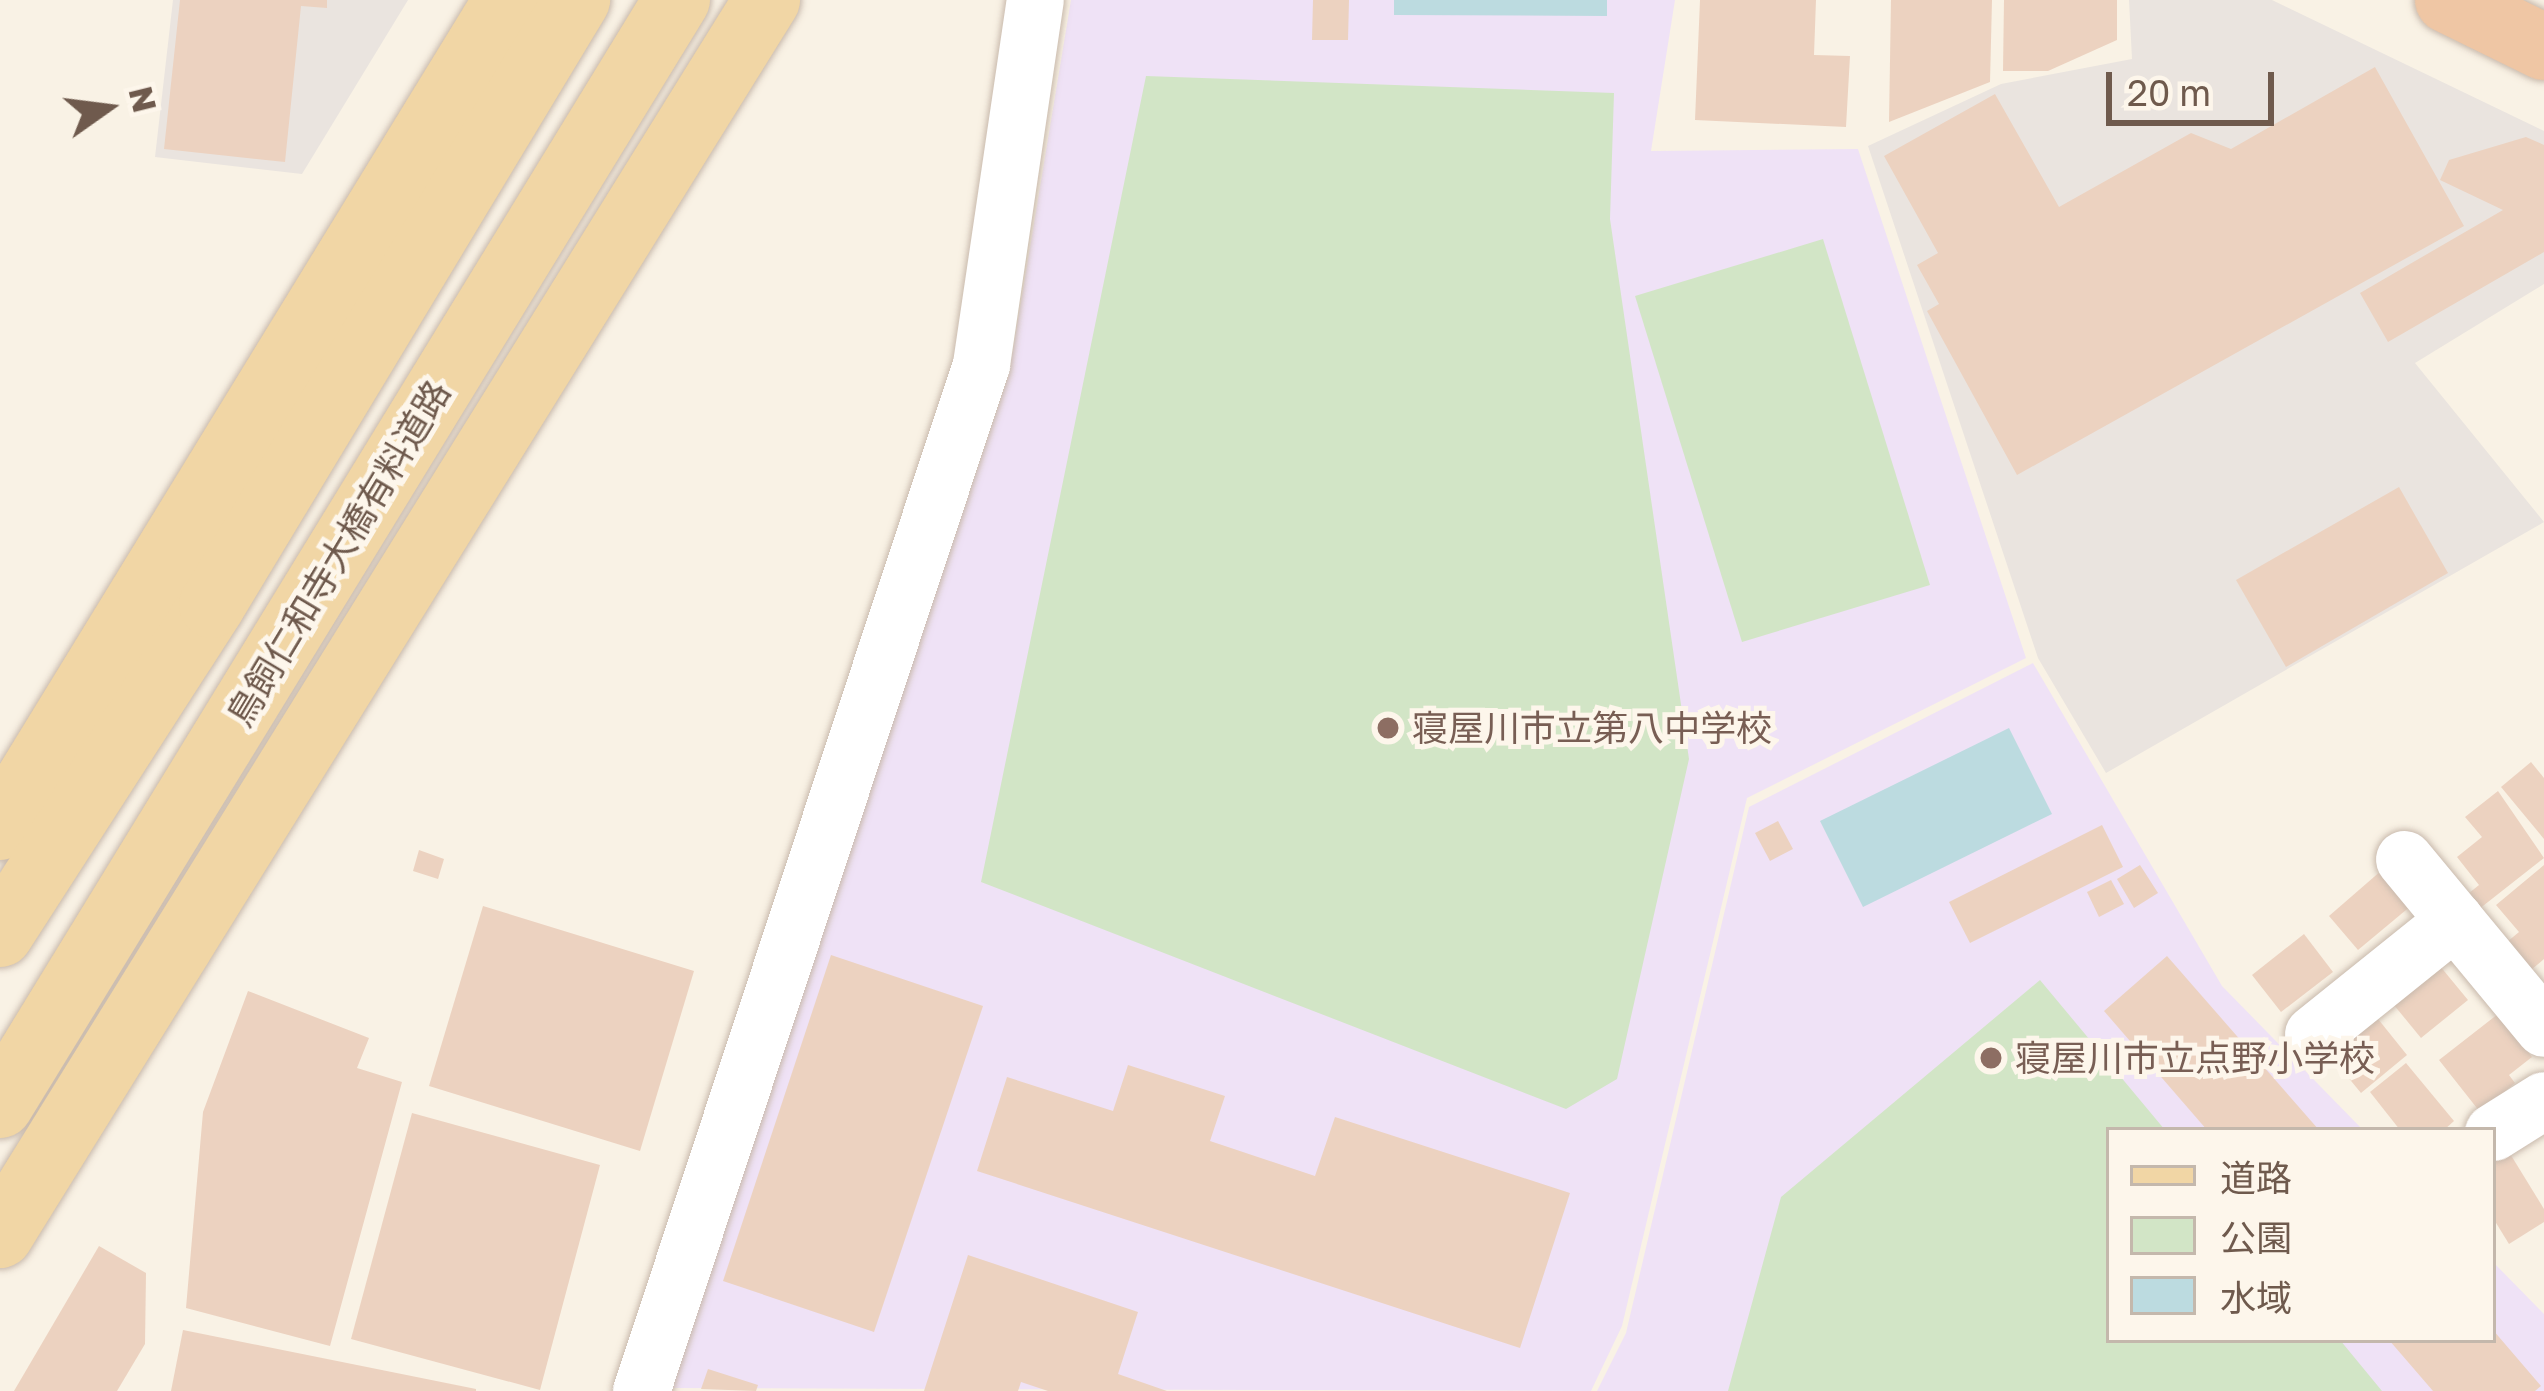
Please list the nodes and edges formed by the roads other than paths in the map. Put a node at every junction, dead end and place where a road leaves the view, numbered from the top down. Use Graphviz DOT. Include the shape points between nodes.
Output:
graph roads {
  1 [pos="507,0"];
  2 [pos="578,0"];
  3 [pos="677,0"];
  4 [pos="767,0"];
  5 [pos="1035,0"];
  6 [pos="2448,0"];
  7 [pos="2544,47"];
  8 [pos="0,826"];
  9 [pos="2404,860"];
  10 [pos="2455,920"];
  11 [pos="0,934"];
  12 [pos="2544,1028"];
  13 [pos="2314,1034"];
  14 [pos="2544,1100"];
  15 [pos="0,1105"];
  16 [pos="2496,1130"];
  17 [pos="0,1235"];
  18 [pos="641,1391"];
  1 -- 8 [label="main road"];
  2 -- 11 [label="main road" via="212,605"];
  3 -- 15 [label="main road, 鳥飼仁和寺大橋有料道路"];
  4 -- 17 [label="main road"];
  5 -- 18 [label="street" via="981,364"];
  6 -- 7 [label="highway"];
  9 -- 10 [label="street"];
  10 -- 12 [label="street"];
  10 -- 13 [label="street"];
  14 -- 16 [label="street"];
}
